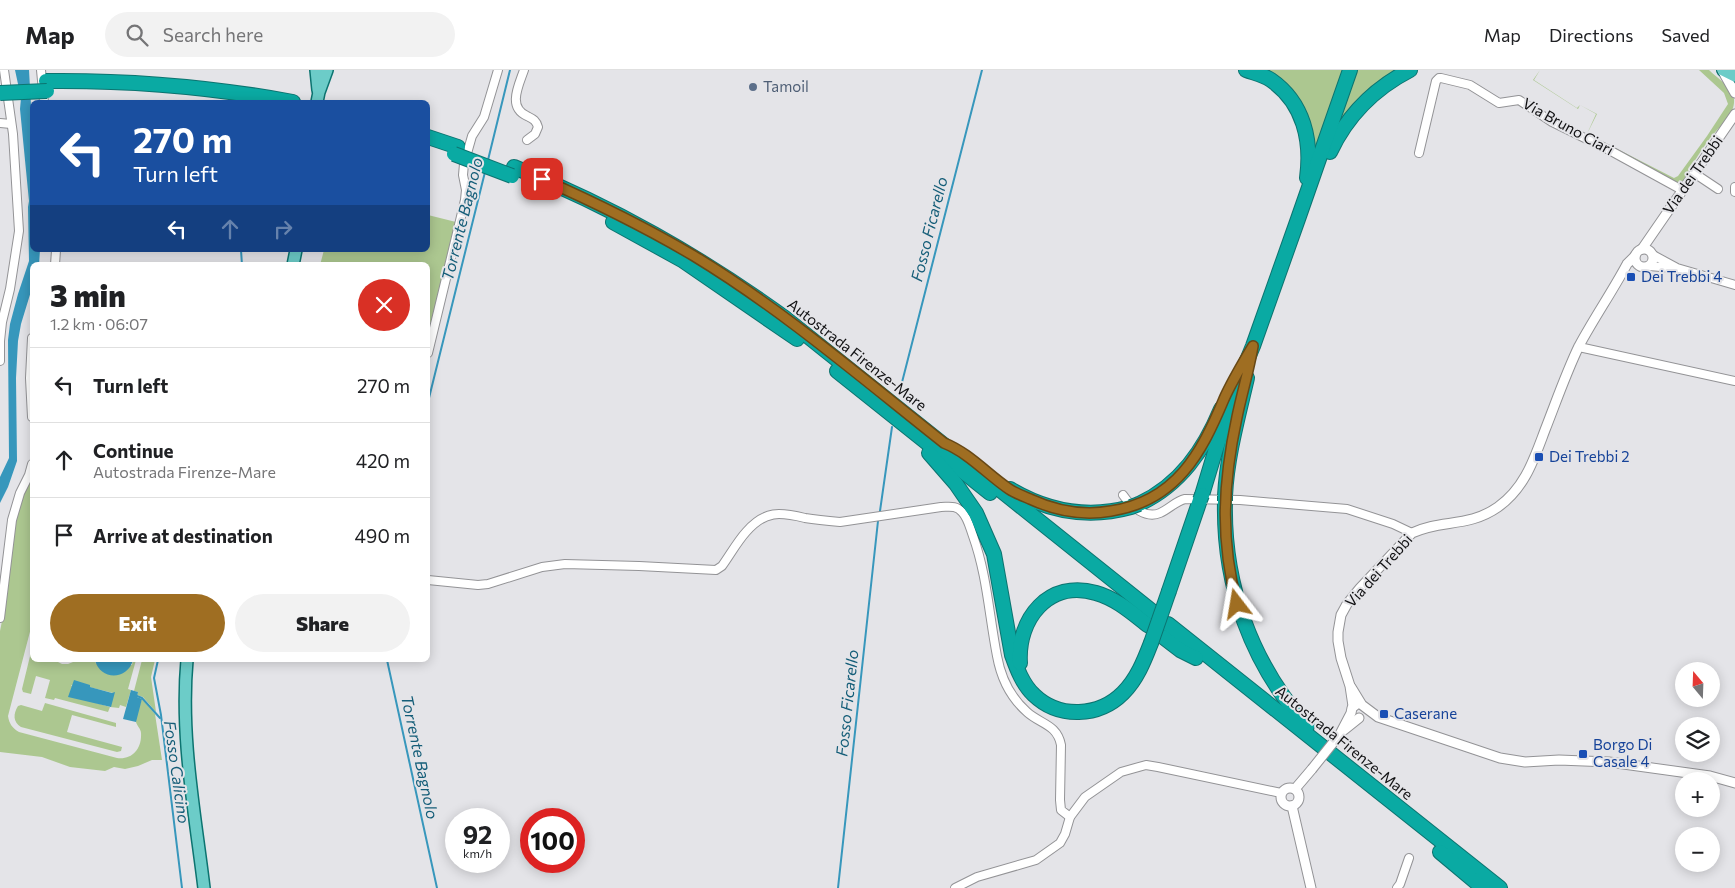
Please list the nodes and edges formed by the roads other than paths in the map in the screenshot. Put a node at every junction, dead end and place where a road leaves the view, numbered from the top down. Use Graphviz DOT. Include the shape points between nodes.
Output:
graph roads {
  1 [pos="4,70"];
  2 [pos="316,70"];
  3 [pos="327,70"];
  4 [pos="498,70"];
  5 [pos="524,70"];
  6 [pos="1246,70"];
  7 [pos="1350,70"];
  8 [pos="1410,70"];
  9 [pos="1722,70"];
  10 [pos="1735,76"];
  11 [pos="0,84"];
  12 [pos="45,86"];
  13 [pos="0,92"];
  14 [pos="1735,93"];
  15 [pos="318,97"];
  16 [pos="227,100"];
  17 [pos="281,100"];
  18 [pos="9,114"];
  19 [pos="1735,114"];
  20 [pos="0,116"];
  21 [pos="0,123"];
  22 [pos="11,124"];
  23 [pos="430,138"];
  24 [pos="527,140"];
  25 [pos="430,146"];
  26 [pos="456,150"];
  27 [pos="1419,153"];
  28 [pos="513,172"];
  29 [pos="1694,173"];
  30 [pos="1735,188"];
  31 [pos="1718,189"];
  32 [pos="1682,190"];
  33 [pos="1735,192"];
  34 [pos="1302,209"];
  35 [pos="1650,235"];
  36 [pos="1638,252"];
  37 [pos="1652,254"];
  38 [pos="1645,267"];
  39 [pos="1677,268"];
  40 [pos="1619,279"];
  41 [pos="1735,285"];
  42 [pos="0,341"];
  43 [pos="430,345"];
  44 [pos="1253,346"];
  45 [pos="1579,347"];
  46 [pos="0,361"];
  47 [pos="1735,381"];
  48 [pos="876,403"];
  49 [pos="944,443"];
  50 [pos="30,471"];
  51 [pos="1131,502"];
  52 [pos="1412,533"];
  53 [pos="430,580"];
  54 [pos="0,618"];
  55 [pos="1151,619"];
  56 [pos="1162,634"];
  57 [pos="187,662"];
  58 [pos="1027,688"];
  59 [pos="1359,711"];
  60 [pos="1346,765"];
  61 [pos="1735,783"];
  62 [pos="1295,789"];
  63 [pos="1281,794"];
  64 [pos="1292,806"];
  65 [pos="1070,817"];
  66 [pos="1409,858"];
  67 [pos="204,888"];
  68 [pos="955,888"];
  69 [pos="1311,888"];
  70 [pos="1398,888"];
  71 [pos="1483,888"];
  72 [pos="1500,888"];
  1 -- 18 [label="street"];
  2 -- 15 [label="main road"];
  3 -- 15 [label="main road"];
  4 -- 43 [label="street" via="464,164 465,200"];
  5 -- 24 [label="street" via="516,105 522,113 534,119 538,127"];
  6 -- 34 [label="highway" via="1270,79 1293,102 1302,118 1309,160"];
  7 -- 34 [label="highway"];
  8 -- 34 [label="highway" via="1386,84 1360,107 1336,137"];
  9 -- 10 [label="main road"];
  9 -- 14 [label="street"];
  11 -- 12 [label="highway"];
  12 -- 13 [label="highway, bridge"];
  12 -- 16 [label="highway"];
  12 -- 17 [label="highway" via="94,82 176,86"];
  18 -- 20 [label="street"];
  18 -- 22 [label="street"];
  19 -- 29 [label="street, Via dei Trebbi"];
  21 -- 22 [label="street"];
  22 -- 42 [label="street" via="19,231"];
  23 -- 26 [label="highway, Autostrada Firenze-Mare"];
  25 -- 26 [label="highway, Autostrada Firenze-Mare"];
  26 -- 28 [label="highway, Autostrada Firenze-Mare"];
  27 -- 32 [label="street, Via Bruno Ciari" via="1436,81 1442,78 1470,86 1500,103 1520,100 1552,122"];
  28 -- 48 [label="highway, Autostrada Firenze-Mare" via="682,260 796,338"];
  28 -- 49 [label="highway, Autostrada Firenze-Mare" via="570,191 695,257 785,318"];
  29 -- 31 [label="street"];
  29 -- 32 [label="street, Via dei Trebbi"];
  30 -- 33 [label="street"];
  32 -- 35 [label="street, Via dei Trebbi"];
  34 -- 44 [label="highway"];
  35 -- 36 [label="street, Via dei Trebbi"];
  35 -- 37 [label="street"];
  36 -- 37 [label="street" via="1646,249"];
  36 -- 38 [label="street" via="1636,262"];
  36 -- 40 [label="street, Via dei Trebbi"];
  37 -- 38 [label="street" via="1653,262"];
  37 -- 39 [label="street"];
  38 -- 39 [label="street"];
  38 -- 40 [label="street"];
  39 -- 41 [label="street"];
  40 -- 45 [label="street, Via dei Trebbi"];
  42 -- 46 [label="street"];
  44 -- 51 [label="highway" via="1190,465 1167,487"];
  44 -- 56 [label="highway, bridge" via="1231,399 1169,591"];
  44 -- 60 [label="highway" via="1233,440 1225,499 1230,577 1254,647 1270,677 1290,707"];
  45 -- 47 [label="street"];
  45 -- 52 [label="street, Via dei Trebbi" via="1518,490 1497,508 1480,517"];
  48 -- 55 [label="highway, Autostrada Firenze-Mare"];
  48 -- 58 [label="highway" via="885,416 943,468 976,513 994,554 1012,655"];
  49 -- 51 [label="highway" via="961,451 1011,490 1050,507 1091,513 1114,511"];
  49 -- 55 [label="highway, Autostrada Firenze-Mare"];
  50 -- 54 [label="street" via="12,520"];
  51 -- 52 [label="street" via="1147,514 1162,512 1185,499 1347,509"];
  52 -- 59 [label="street, Via dei Trebbi" via="1360,588 1344,609 1339,624 1341,658"];
  53 -- 65 [label="street" via="488,584 542,566 565,564 716,570 749,528 770,515 786,513 840,522 956,507 966,517 980,556 996,655 1004,682 1028,713 1060,737 1061,810"];
  55 -- 58 [label="highway" via="1120,603 1083,590 1064,592 1046,599 1032,613 1020,642 1020,662"];
  56 -- 58 [label="highway" via="1124,693 1103,707 1079,713 1061,711 1045,704"];
  56 -- 60 [label="highway, Autostrada Firenze-Mare"];
  56 -- 71 [label="highway, Autostrada Firenze-Mare"];
  57 -- 67 [label="main road" via="187,748"];
  59 -- 61 [label="street" via="1500,758 1525,762 1609,762 1710,776"];
  59 -- 62 [label="street, bridge"];
  60 -- 72 [label="highway, Autostrada Firenze-Mare"];
  62 -- 63 [label="street" via="1287,788"];
  62 -- 64 [label="street" via="1299,799"];
  63 -- 64 [label="street" via="1284,804"];
  63 -- 65 [label="street" via="1146,765 1121,772 1085,796"];
  64 -- 69 [label="street"];
  65 -- 68 [label="street" via="1060,843 1043,857 977,877"];
  66 -- 70 [label="street"];
}
